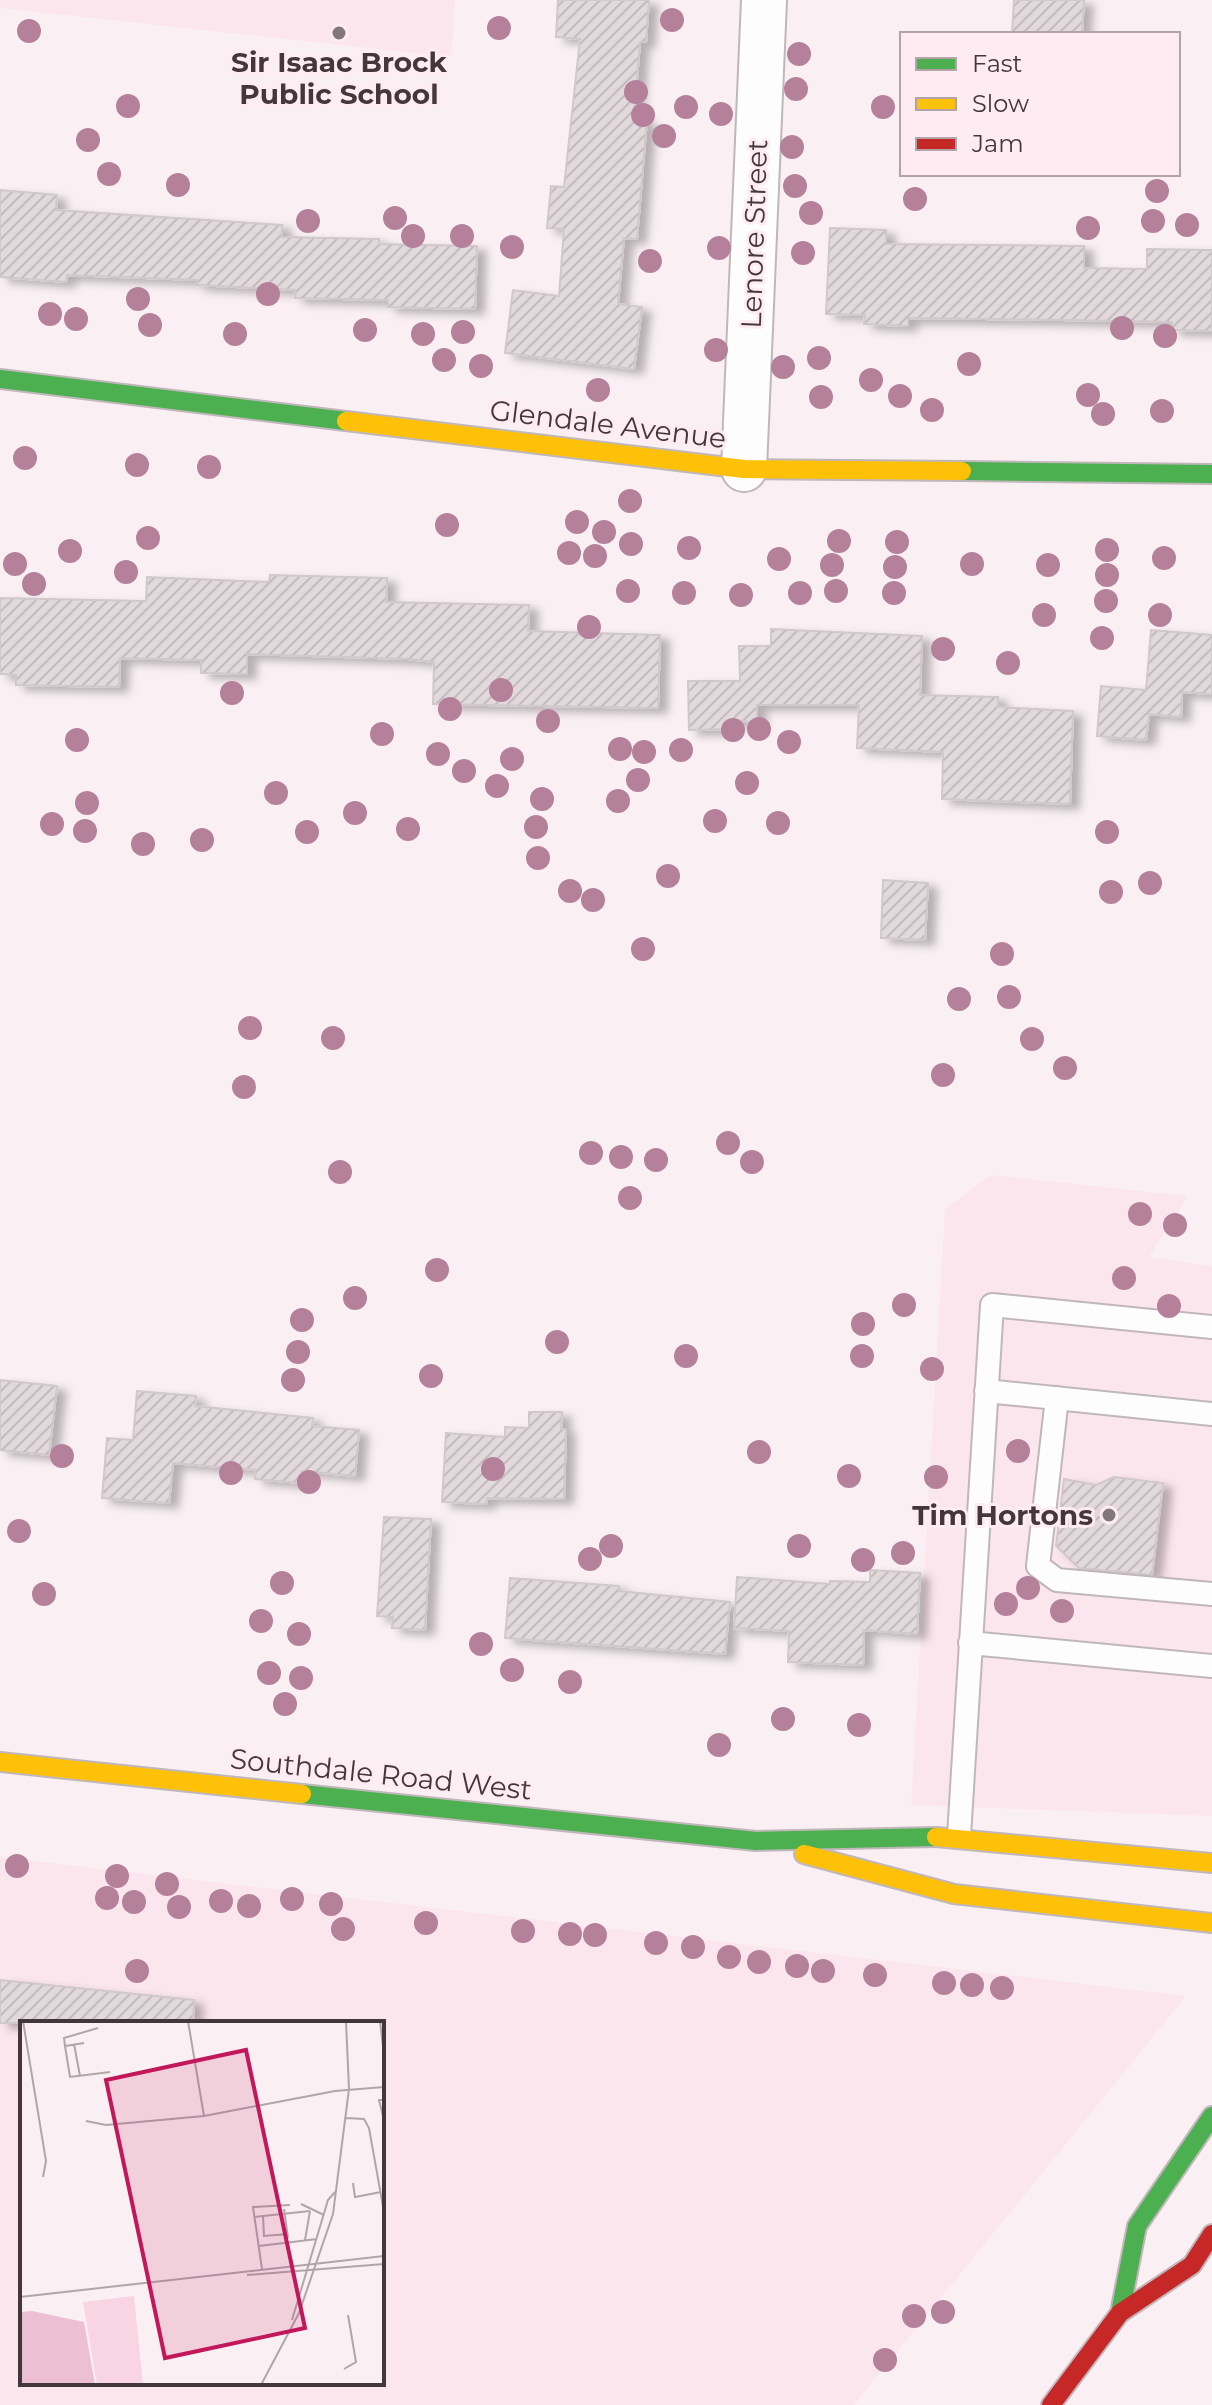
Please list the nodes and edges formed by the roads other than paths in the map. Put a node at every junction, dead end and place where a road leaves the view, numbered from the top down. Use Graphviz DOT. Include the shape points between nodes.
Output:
graph roads {
  1 [pos="764,0"];
  2 [pos="0,379"];
  3 [pos="744,469"];
  4 [pos="1212,474"];
  5 [pos="1212,1327"];
  6 [pos="986,1391"];
  7 [pos="1057,1398"];
  8 [pos="1212,1414"];
  9 [pos="1212,1594"];
  10 [pos="970,1643"];
  11 [pos="1212,1666"];
  12 [pos="0,1762"];
  13 [pos="959,1836"];
  14 [pos="756,1841"];
  15 [pos="1212,1863"];
  16 [pos="1212,1923"];
  17 [pos="1212,2116"];
  18 [pos="1212,2234"];
  19 [pos="1120,2313"];
  20 [pos="1051,2405"];
  1 -- 3 [label="street, Lenore Street"];
  2 -- 3 [label="main road, Glendale Avenue"];
  3 -- 4 [label="main road, Glendale Avenue"];
  5 -- 6 [label="lane" via="992,1305"];
  6 -- 7 [label="lane"];
  6 -- 10 [label="lane"];
  7 -- 8 [label="lane"];
  7 -- 9 [label="lane" via="1038,1566 1057,1580"];
  10 -- 11 [label="lane"];
  10 -- 13 [label="lane"];
  12 -- 14 [label="main road, Southdale Road West"];
  13 -- 14 [label="main road, Southdale Road West"];
  13 -- 15 [label="main road, Southdale Road West"];
  14 -- 16 [label="main road, Southdale Road West" via="954,1894"];
  17 -- 19 [label="main road" via="1137,2226"];
  18 -- 19 [label="main road" via="1192,2265"];
  19 -- 20 [label="main road"];
}
